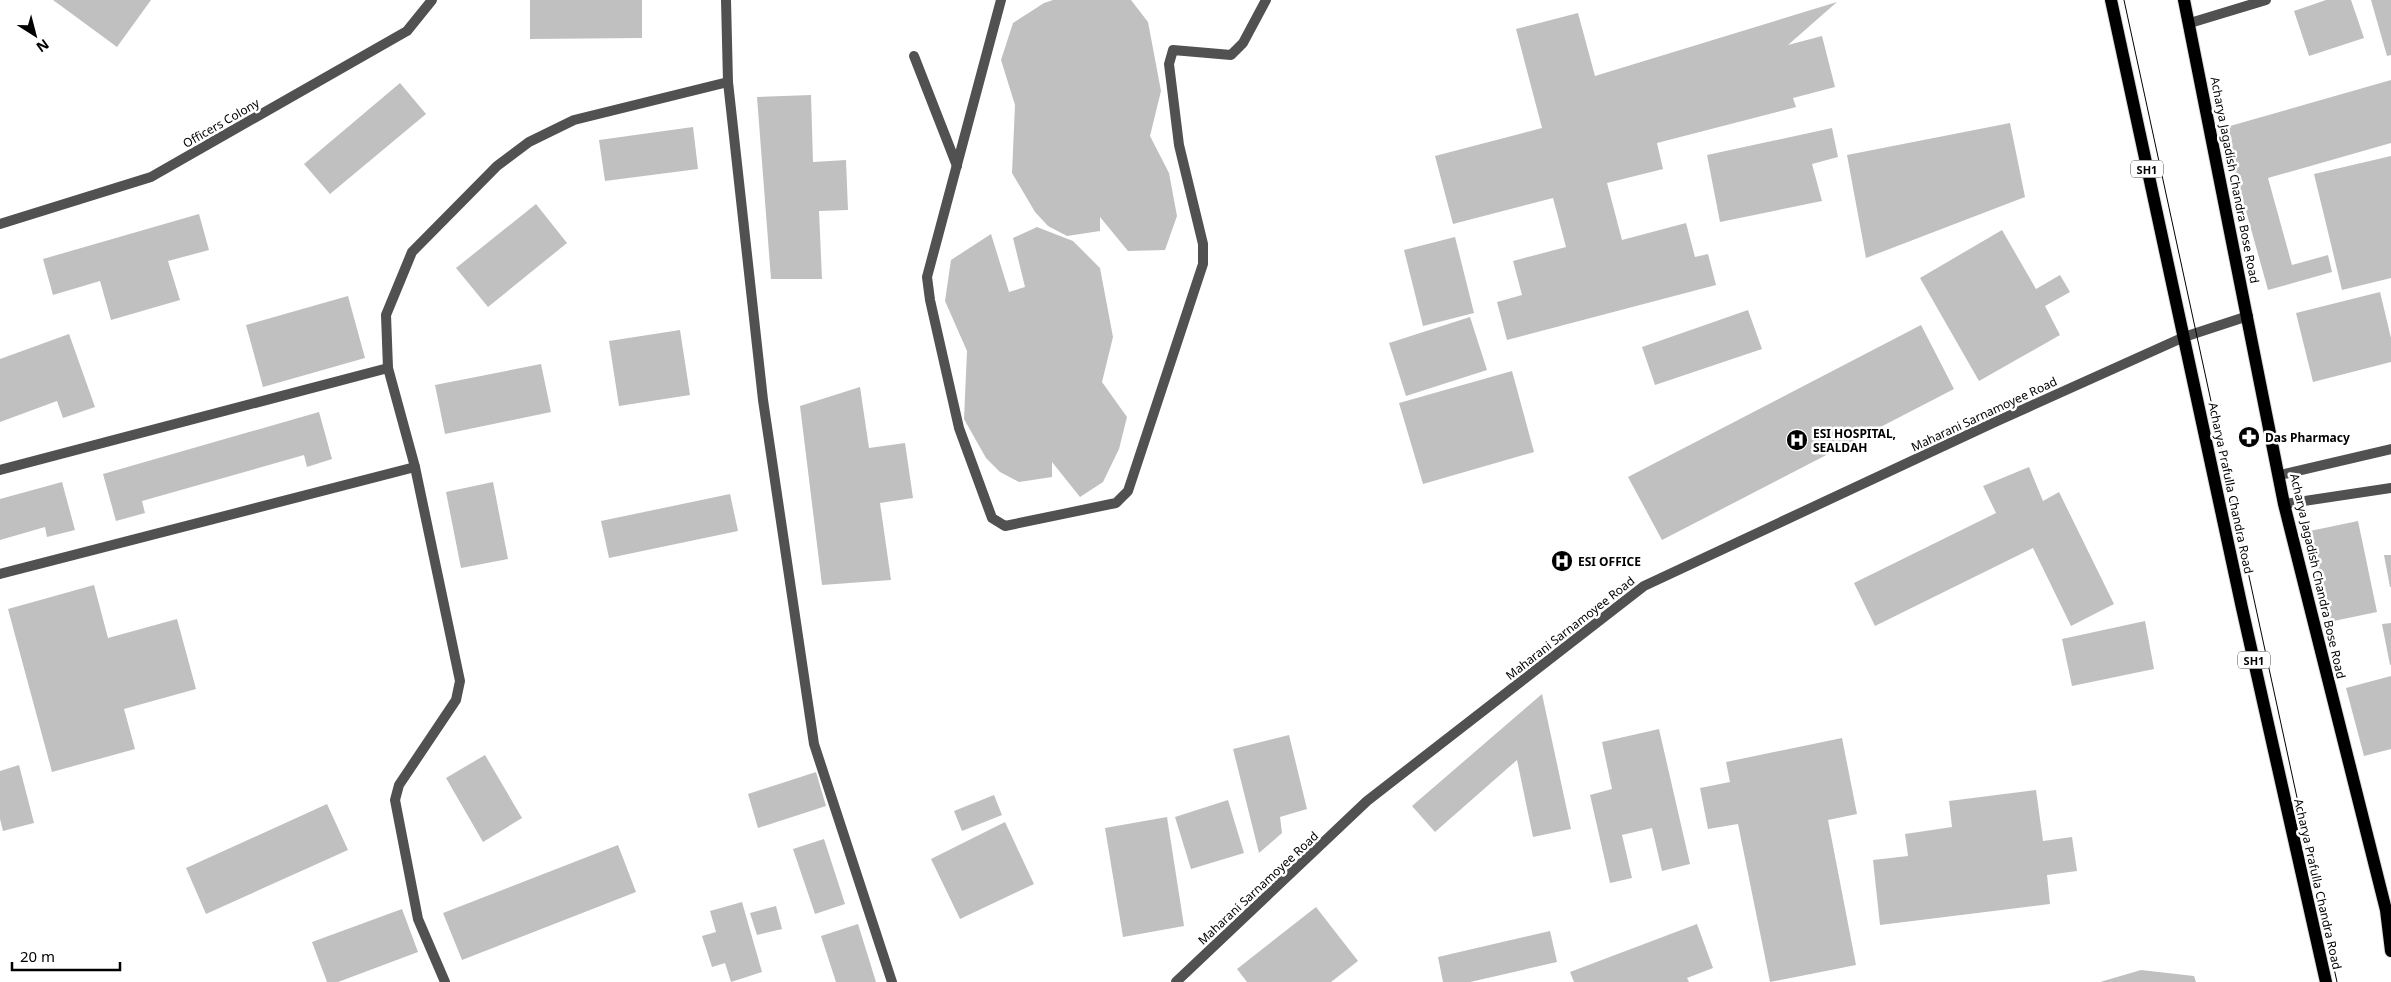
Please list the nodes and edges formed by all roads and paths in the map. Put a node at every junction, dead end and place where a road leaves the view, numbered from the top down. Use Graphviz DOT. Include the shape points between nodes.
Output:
graph roads {
  1 [pos="432,0"];
  2 [pos="726,0"];
  3 [pos="1002,0"];
  4 [pos="1266,0"];
  5 [pos="2111,0"];
  6 [pos="2184,0"];
  7 [pos="2266,0"];
  8 [pos="2190,23"];
  9 [pos="914,56"];
  10 [pos="728,82"];
  11 [pos="957,166"];
  12 [pos="0,224"];
  13 [pos="2248,316"];
  14 [pos="2184,337"];
  15 [pos="388,368"];
  16 [pos="2391,449"];
  17 [pos="415,467"];
  18 [pos="0,470"];
  19 [pos="2280,475"];
  20 [pos="2391,488"];
  21 [pos="2284,504"];
  22 [pos="0,574"];
  23 [pos="2389,909"];
  24 [pos="2391,951"];
  25 [pos="445,982"];
  26 [pos="892,982"];
  27 [pos="1176,982"];
  28 [pos="2326,982"];
  1 -- 12 [label="street, Officers Colony" via="406,31 151,178"];
  2 -- 10 [label="street"];
  3 -- 11 [label="street"];
  4 -- 11 [label="street" via="1243,43 1231,55 1174,50 1169,64 1179,145 1203,244 1203,264 1128,491 1116,503 1005,526 992,518 959,428 927,277"];
  5 -- 14 [label="main road, Acharya Prafulla Chandra Road / SH1"];
  6 -- 8 [label="main road, Acharya Jagadish Chandra Bose Road"];
  7 -- 8 [label="street"];
  8 -- 13 [label="main road, Acharya Jagadish Chandra Bose Road"];
  9 -- 11 [label="street"];
  10 -- 15 [label="street" via="574,120 529,142 497,166 412,252 386,315"];
  10 -- 26 [label="street" via="763,400 814,744"];
  13 -- 14 [label="street, Maharani Sarnamoyee Road"];
  13 -- 19 [label="main road, Acharya Jagadish Chandra Bose Road"];
  14 -- 27 [label="street, Maharani Sarnamoyee Road" via="1644,586 1367,801"];
  14 -- 28 [label="main road, Acharya Prafulla Chandra Road / SH1"];
  15 -- 17 [label="street"];
  15 -- 18 [label="street"];
  16 -- 19 [label="street"];
  17 -- 22 [label="street"];
  17 -- 25 [label="street" via="460,681 456,700 399,785 395,800 418,919"];
  19 -- 21 [label="main road, Acharya Jagadish Chandra Bose Road"];
  20 -- 21 [label="street"];
  21 -- 23 [label="main road, Acharya Jagadish Chandra Bose Road"];
  23 -- 24 [label="main road, Acharya Jagadish Chandra Bose Road"];
}
